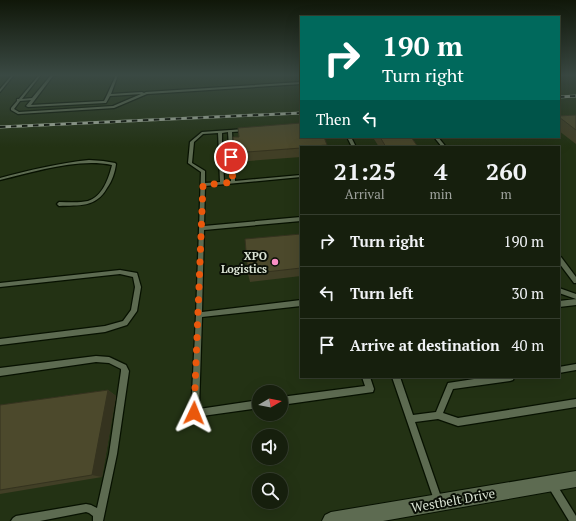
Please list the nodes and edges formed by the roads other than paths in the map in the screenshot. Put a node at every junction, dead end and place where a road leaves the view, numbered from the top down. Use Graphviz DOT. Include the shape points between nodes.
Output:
graph roads {
  1 [pos="28,99"];
  2 [pos="33,99"];
  3 [pos="107,99"];
  4 [pos="132,99"];
  5 [pos="18,100"];
  6 [pos="253,130"];
  7 [pos="230,131"];
  8 [pos="220,132"];
  9 [pos="437,138"];
  10 [pos="443,146"];
  11 [pos="221,153"];
  12 [pos="221,159"];
  13 [pos="300,176"];
  14 [pos="0,179"];
  15 [pos="233,182"];
  16 [pos="222,183"];
  17 [pos="203,185"];
  18 [pos="59,204"];
  19 [pos="300,219"];
  20 [pos="202,228"];
  21 [pos="560,260"];
  22 [pos="576,281"];
  23 [pos="0,286"];
  24 [pos="560,290"];
  25 [pos="576,297"];
  26 [pos="576,302"];
  27 [pos="300,303"];
  28 [pos="560,304"];
  29 [pos="199,315"];
  30 [pos="0,342"];
  31 [pos="576,367"];
  32 [pos="560,370"];
  33 [pos="0,372"];
  34 [pos="366,378"];
  35 [pos="396,378"];
  36 [pos="503,378"];
  37 [pos="288,400"];
  38 [pos="576,403"];
  39 [pos="252,405"];
  40 [pos="438,415"];
  41 [pos="411,419"];
  42 [pos="576,479"];
  43 [pos="551,483"];
  44 [pos="439,502"];
  45 [pos="16,521"];
  46 [pos="98,521"];
  47 [pos="331,521"];
  48 [pos="574,521"];
  1 -- 5 [label="lane"];
  2 -- 3 [label="lane" via="28,106 105,102"];
  4 -- 5 [label="lane" via="114,107 18,113 12,109"];
  6 -- 7 [label="lane"];
  7 -- 8 [label="lane"];
  7 -- 15 [label="lane"];
  8 -- 11 [label="lane"];
  8 -- 17 [label="lane" via="202,133 192,142 190,163 203,171"];
  9 -- 10 [label="lane"];
  12 -- 16 [label="lane"];
  13 -- 15 [label="lane"];
  14 -- 18 [label="lane" via="68,163 114,164 102,195 95,201"];
  15 -- 16 [label="lane"];
  16 -- 17 [label="lane"];
  17 -- 20 [label="lane"];
  19 -- 20 [label="lane"];
  20 -- 29 [label="lane"];
  21 -- 22 [label="lane"];
  23 -- 30 [label="lane" via="120,272 135,275 138,287 134,311 125,323 105,329"];
  24 -- 25 [label="lane"];
  26 -- 28 [label="lane"];
  27 -- 29 [label="lane"];
  29 -- 39 [label="lane" via="194,413"];
  31 -- 32 [label="lane"];
  33 -- 46 [label="lane" via="96,359 109,360 124,367 114,454"];
  34 -- 37 [label="lane" via="370,389"];
  35 -- 41 [label="lane"];
  36 -- 40 [label="lane" via="451,386"];
  38 -- 40 [label="lane" via="458,422"];
  40 -- 41 [label="lane"];
  41 -- 44 [label="lane"];
  42 -- 43 [label="street, Westbelt Drive"];
  43 -- 44 [label="street, Westbelt Drive"];
  43 -- 48 [label="lane"];
  44 -- 47 [label="street, Westbelt Drive"];
  45 -- 46 [label="lane" via="86,508 97,514"];
}
